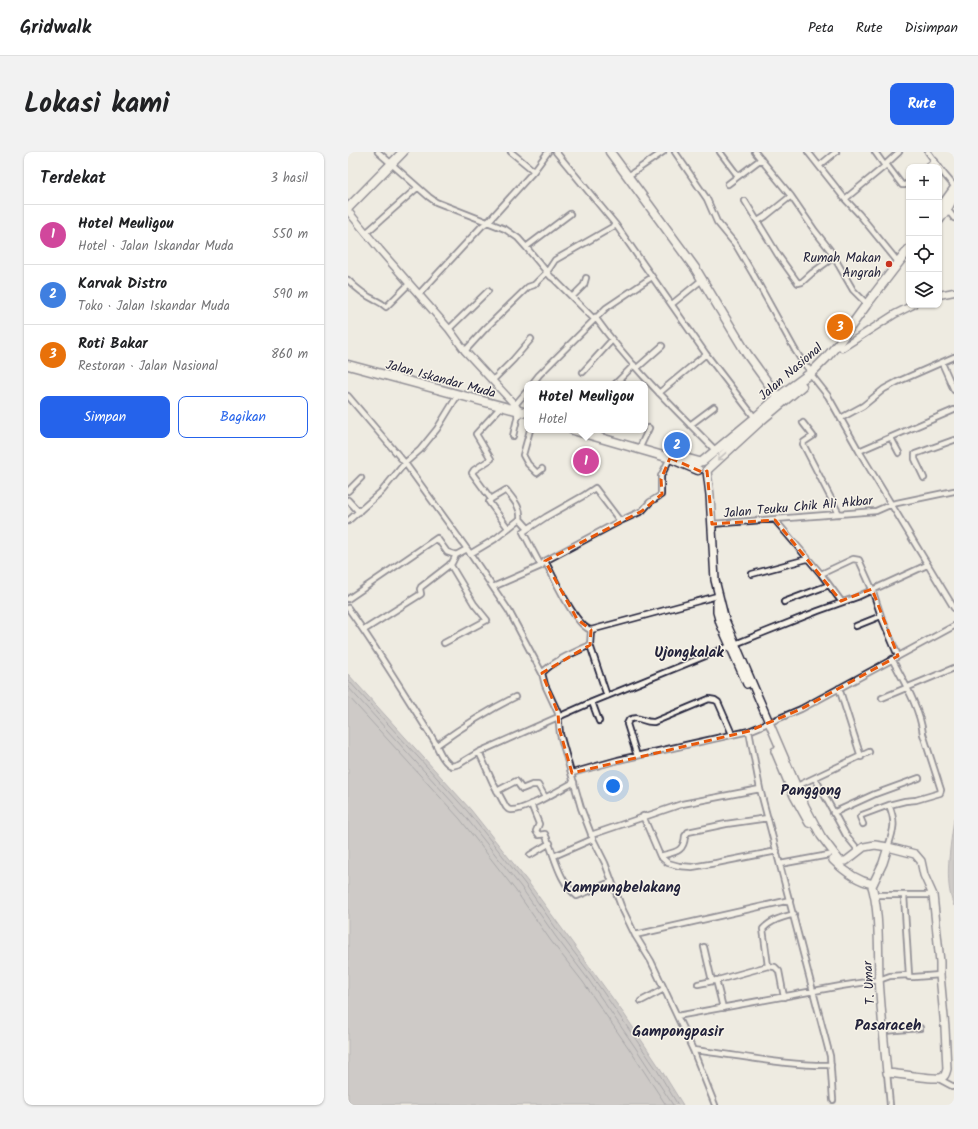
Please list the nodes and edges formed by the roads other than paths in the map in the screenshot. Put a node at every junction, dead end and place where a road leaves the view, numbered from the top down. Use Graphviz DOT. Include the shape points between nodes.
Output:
graph roads {
  1 [pos="378,152"];
  2 [pos="403,152"];
  3 [pos="511,152"];
  4 [pos="548,152"];
  5 [pos="556,152"];
  6 [pos="610,152"];
  7 [pos="663,152"];
  8 [pos="675,152"];
  9 [pos="720,152"];
  10 [pos="755,152"];
  11 [pos="808,152"];
  12 [pos="836,152"];
  13 [pos="875,152"];
  14 [pos="899,152"];
  15 [pos="928,152"];
  16 [pos="761,158"];
  17 [pos="935,161"];
  18 [pos="392,164"];
  19 [pos="931,164"];
  20 [pos="937,164"];
  21 [pos="885,165"];
  22 [pos="819,166"];
  23 [pos="534,171"];
  24 [pos="942,171"];
  25 [pos="628,176"];
  26 [pos="738,176"];
  27 [pos="728,184"];
  28 [pos="906,184"];
  29 [pos="954,186"];
  30 [pos="417,188"];
  31 [pos="954,189"];
  32 [pos="791,196"];
  33 [pos="954,196"];
  34 [pos="845,199"];
  35 [pos="745,201"];
  36 [pos="348,209"];
  37 [pos="943,210"];
  38 [pos="570,214"];
  39 [pos="954,218"];
  40 [pos="758,221"];
  41 [pos="488,222"];
  42 [pos="616,225"];
  43 [pos="366,233"];
  44 [pos="526,247"];
  45 [pos="906,253"];
  46 [pos="834,257"];
  47 [pos="906,261"];
  48 [pos="898,262"];
  49 [pos="547,272"];
  50 [pos="652,277"];
  51 [pos="586,278"];
  52 [pos="703,279"];
  53 [pos="348,280"];
  54 [pos="409,284"];
  55 [pos="352,285"];
  56 [pos="348,289"];
  57 [pos="488,291"];
  58 [pos="954,292"];
  59 [pos="419,294"];
  60 [pos="942,294"];
  61 [pos="572,297"];
  62 [pos="672,304"];
  63 [pos="867,304"];
  64 [pos="908,308"];
  65 [pos="594,318"];
  66 [pos="449,329"];
  67 [pos="531,339"];
  68 [pos="612,340"];
  69 [pos="662,346"];
  70 [pos="842,348"];
  71 [pos="465,351"];
  72 [pos="706,354"];
  73 [pos="954,357"];
  74 [pos="942,363"];
  75 [pos="348,365"];
  76 [pos="635,366"];
  77 [pos="348,369"];
  78 [pos="583,372"];
  79 [pos="807,379"];
  80 [pos="493,380"];
  81 [pos="534,381"];
  82 [pos="618,381"];
  83 [pos="649,381"];
  84 [pos="954,390"];
  85 [pos="659,393"];
  86 [pos="348,396"];
  87 [pos="778,397"];
  88 [pos="456,398"];
  89 [pos="524,400"];
  90 [pos="714,407"];
  91 [pos="498,410"];
  92 [pos="954,410"];
  93 [pos="520,411"];
  94 [pos="755,418"];
  95 [pos="841,418"];
  96 [pos="803,423"];
  97 [pos="690,425"];
  98 [pos="529,433"];
  99 [pos="583,433"];
  100 [pos="603,433"];
  101 [pos="647,433"];
  102 [pos="513,436"];
  103 [pos="891,438"];
  104 [pos="954,440"];
  105 [pos="641,445"];
  106 [pos="716,451"];
  107 [pos="859,451"];
  108 [pos="899,453"];
  109 [pos="670,458"];
  110 [pos="404,463"];
  111 [pos="703,468"];
  112 [pos="542,469"];
  113 [pos="361,478"];
  114 [pos="924,478"];
  115 [pos="348,491"];
  116 [pos="954,491"];
  117 [pos="491,499"];
  118 [pos="348,500"];
  119 [pos="892,504"];
  120 [pos="359,512"];
  121 [pos="840,514"];
  122 [pos="520,519"];
  123 [pos="775,520"];
  124 [pos="348,521"];
  125 [pos="620,521"];
  126 [pos="712,524"];
  127 [pos="508,528"];
  128 [pos="528,528"];
  129 [pos="467,549"];
  130 [pos="470,554"];
  131 [pos="456,556"];
  132 [pos="807,559"];
  133 [pos="546,561"];
  134 [pos="451,564"];
  135 [pos="927,565"];
  136 [pos="541,566"];
  137 [pos="752,574"];
  138 [pos="821,574"];
  139 [pos="829,584"];
  140 [pos="493,587"];
  141 [pos="872,589"];
  142 [pos="717,596"];
  143 [pos="348,599"];
  144 [pos="784,602"];
  145 [pos="841,602"];
  146 [pos="348,608"];
  147 [pos="954,608"];
  148 [pos="881,616"];
  149 [pos="856,626"];
  150 [pos="954,626"];
  151 [pos="364,630"];
  152 [pos="591,630"];
  153 [pos="444,643"];
  154 [pos="590,645"];
  155 [pos="732,645"];
  156 [pos="898,656"];
  157 [pos="892,659"];
  158 [pos="954,668"];
  159 [pos="542,673"];
  160 [pos="906,687"];
  161 [pos="839,688"];
  162 [pos="607,696"];
  163 [pos="515,697"];
  164 [pos="882,698"];
  165 [pos="592,702"];
  166 [pos="558,717"];
  167 [pos="599,721"];
  168 [pos="767,723"];
  169 [pos="749,731"];
  170 [pos="732,734"];
  171 [pos="437,746"];
  172 [pos="479,752"];
  173 [pos="869,752"];
  174 [pos="637,756"];
  175 [pos="861,757"];
  176 [pos="572,773"];
  177 [pos="815,778"];
  178 [pos="919,778"];
  179 [pos="574,782"];
  180 [pos="796,786"];
  181 [pos="760,789"];
  182 [pos="497,791"];
  183 [pos="545,797"];
  184 [pos="531,804"];
  185 [pos="889,805"];
  186 [pos="833,813"];
  187 [pos="643,816"];
  188 [pos="768,818"];
  189 [pos="863,824"];
  190 [pos="592,837"];
  191 [pos="550,844"];
  192 [pos="888,847"];
  193 [pos="776,851"];
  194 [pos="859,851"];
  195 [pos="530,855"];
  196 [pos="829,855"];
  197 [pos="554,856"];
  198 [pos="660,856"];
  199 [pos="780,864"];
  200 [pos="612,882"];
  201 [pos="871,883"];
  202 [pos="874,895"];
  203 [pos="904,895"];
  204 [pos="933,895"];
  205 [pos="790,900"];
  206 [pos="794,914"];
  207 [pos="635,935"];
  208 [pos="704,947"];
  209 [pos="768,966"];
  210 [pos="909,975"];
  211 [pos="940,975"];
  212 [pos="879,980"];
  213 [pos="714,981"];
  214 [pos="698,984"];
  215 [pos="664,989"];
  216 [pos="813,991"];
  217 [pos="784,997"];
  218 [pos="641,1001"];
  219 [pos="723,1008"];
  220 [pos="677,1016"];
  221 [pos="920,1028"];
  222 [pos="884,1031"];
  223 [pos="693,1050"];
  224 [pos="831,1065"];
  225 [pos="887,1073"];
  226 [pos="937,1078"];
  227 [pos="954,1087"];
  228 [pos="833,1100"];
  229 [pos="714,1105"];
  230 [pos="890,1105"];
  1 -- 18 [label="street"];
  2 -- 18 [label="highway"];
  3 -- 23 [label="street"];
  4 -- 23 [label="street"];
  5 -- 42 [label="street"];
  6 -- 25 [label="highway"];
  7 -- 25 [label="street"];
  8 -- 79 [label="street" via="707,199 717,222 746,263 804,364"];
  9 -- 26 [label="street"];
  10 -- 16 [label="street"];
  11 -- 22 [label="street"];
  12 -- 22 [label="street"];
  13 -- 21 [label="street"];
  14 -- 21 [label="street"];
  15 -- 17 [label="street"];
  16 -- 26 [label="street"];
  16 -- 32 [label="street"];
  17 -- 19 [label="street"];
  17 -- 20 [label="street"];
  18 -- 30 [label="street"];
  18 -- 36 [label="highway"];
  21 -- 28 [label="street" via="902,185"];
  21 -- 34 [label="street"];
  22 -- 34 [label="street"];
  23 -- 41 [label="street"];
  24 -- 29 [label="street"];
  25 -- 52 [label="highway"];
  26 -- 27 [label="street"];
  30 -- 41 [label="street" via="436,202"];
  30 -- 43 [label="street"];
  31 -- 37 [label="highway"];
  32 -- 40 [label="street"];
  32 -- 46 [label="street"];
  33 -- 37 [label="highway"];
  34 -- 48 [label="street"];
  35 -- 40 [label="street"];
  36 -- 43 [label="street"];
  37 -- 39 [label="street"];
  38 -- 44 [label="street"];
  40 -- 46 [label="street" via="798,283"];
  41 -- 44 [label="street" via="505,229"];
  41 -- 59 [label="street"];
  42 -- 49 [label="street" via="555,260"];
  42 -- 50 [label="street"];
  43 -- 54 [label="street"];
  44 -- 49 [label="street"];
  45 -- 48 [label="highway, Jalan Nasional"];
  46 -- 63 [label="street" via="853,290"];
  47 -- 70 [label="highway, Jalan Nasional"];
  48 -- 63 [label="highway, Jalan Nasional"];
  49 -- 61 [label="street"];
  49 -- 71 [label="street" via="522,293"];
  50 -- 62 [label="street"];
  50 -- 65 [label="street"];
  51 -- 61 [label="street" via="584,285"];
  52 -- 62 [label="street"];
  52 -- 87 [label="highway" via="747,354"];
  53 -- 55 [label="street"];
  54 -- 55 [label="street" via="386,307"];
  54 -- 59 [label="street"];
  55 -- 56 [label="street"];
  57 -- 66 [label="street"];
  58 -- 60 [label="street"];
  59 -- 66 [label="street"];
  61 -- 65 [label="street"];
  62 -- 72 [label="street"];
  63 -- 79 [label="highway, Jalan Nasional" via="838,344"];
  64 -- 70 [label="street"];
  65 -- 68 [label="street"];
  65 -- 81 [label="street"];
  66 -- 71 [label="street"];
  67 -- 80 [label="street"];
  68 -- 76 [label="street"];
  68 -- 78 [label="street"];
  69 -- 76 [label="street"];
  70 -- 79 [label="highway, Jalan Nasional"];
  71 -- 80 [label="street"];
  72 -- 85 [label="street"];
  72 -- 94 [label="street"];
  73 -- 74 [label="street"];
  74 -- 84 [label="street"];
  74 -- 95 [label="street" via="884,389 863,406"];
  75 -- 93 [label="highway, Jalan Iskandar Muda"];
  76 -- 82 [label="street"];
  76 -- 83 [label="street"];
  77 -- 88 [label="highway, Jalan Iskandar Muda"];
  79 -- 87 [label="highway, Jalan Nasional"];
  79 -- 95 [label="street" via="828,396"];
  79 -- 111 [label="highway, Jalan Nasional, one-way"];
  80 -- 93 [label="street"];
  83 -- 85 [label="street"];
  85 -- 97 [label="street"];
  86 -- 110 [label="street"];
  87 -- 94 [label="highway, Jalan Nasional"];
  88 -- 91 [label="highway, Jalan Iskandar Muda"];
  88 -- 110 [label="street" via="437,429 420,450"];
  89 -- 93 [label="street"];
  90 -- 97 [label="street"];
  91 -- 93 [label="highway, Jalan Iskandar Muda"];
  91 -- 117 [label="street" via="476,434 491,459 472,473"];
  92 -- 103 [label="street"];
  93 -- 102 [label="street"];
  94 -- 106 [label="highway, Jalan Nasional"];
  95 -- 107 [label="street"];
  96 -- 121 [label="street" via="813,436 804,445"];
  97 -- 106 [label="street"];
  98 -- 112 [label="street" via="523,455 536,473"];
  99 -- 109 [label="highway"];
  100 -- 105 [label="highway"];
  101 -- 105 [label="street"];
  103 -- 107 [label="street"];
  103 -- 108 [label="street"];
  104 -- 114 [label="street" via="915,454"];
  105 -- 111 [label="highway"];
  106 -- 111 [label="highway, Jalan Nasional"];
  107 -- 119 [label="street"];
  109 -- 111 [label="highway"];
  109 -- 125 [label="street" via="661,476 661,495 642,511"];
  110 -- 120 [label="street" via="382,492"];
  110 -- 129 [label="street"];
  111 -- 126 [label="main road"];
  111 -- 142 [label="main road" via="712,586"];
  113 -- 115 [label="street"];
  116 -- 119 [label="street, Jalan Teuku Chik Ali Akbar"];
  117 -- 122 [label="street" via="506,490 521,514"];
  117 -- 127 [label="street" via="489,502"];
  118 -- 120 [label="street"];
  119 -- 121 [label="street, Jalan Teuku Chik Ali Akbar" via="876,511"];
  119 -- 135 [label="street"];
  120 -- 124 [label="street"];
  121 -- 123 [label="street, Jalan Teuku Chik Ali Akbar"];
  122 -- 127 [label="street"];
  122 -- 128 [label="street"];
  123 -- 126 [label="street, Jalan Teuku Chik Ali Akbar"];
  123 -- 132 [label="street"];
  125 -- 128 [label="street" via="595,488"];
  125 -- 133 [label="street"];
  126 -- 155 [label="main road" via="717,590"];
  127 -- 130 [label="street"];
  128 -- 136 [label="street" via="523,534"];
  129 -- 130 [label="street"];
  129 -- 131 [label="street"];
  130 -- 140 [label="street"];
  131 -- 134 [label="street"];
  131 -- 143 [label="street" via="448,552 437,538"];
  132 -- 137 [label="street"];
  132 -- 138 [label="street"];
  133 -- 136 [label="street"];
  133 -- 152 [label="street" via="577,619"];
  134 -- 151 [label="street" via="421,587 421,594"];
  134 -- 153 [label="street" via="474,604 487,620"];
  135 -- 141 [label="street"];
  135 -- 147 [label="street"];
  136 -- 140 [label="street"];
  138 -- 139 [label="street"];
  138 -- 141 [label="street" via="857,559"];
  139 -- 144 [label="street"];
  139 -- 145 [label="street"];
  140 -- 159 [label="street" via="509,611"];
  141 -- 145 [label="street"];
  141 -- 148 [label="street"];
  142 -- 152 [label="street"];
  142 -- 155 [label="main road" via="719,618"];
  145 -- 155 [label="street"];
  146 -- 151 [label="street"];
  148 -- 149 [label="street"];
  148 -- 156 [label="street"];
  150 -- 156 [label="street"];
  151 -- 171 [label="street"];
  152 -- 154 [label="street"];
  154 -- 159 [label="street" via="561,659"];
  154 -- 162 [label="street"];
  155 -- 162 [label="street"];
  155 -- 168 [label="main road"];
  156 -- 157 [label="street"];
  157 -- 160 [label="street"];
  157 -- 161 [label="street"];
  158 -- 160 [label="street"];
  159 -- 166 [label="street"];
  160 -- 164 [label="street"];
  160 -- 185 [label="street" via="922,725 941,790 938,794"];
  161 -- 168 [label="street" via="801,709"];
  161 -- 175 [label="street"];
  162 -- 165 [label="street"];
  163 -- 171 [label="street" via="457,730"];
  165 -- 166 [label="street"];
  165 -- 167 [label="street"];
  166 -- 172 [label="street"];
  166 -- 176 [label="street" via="560,734"];
  168 -- 169 [label="street"];
  168 -- 180 [label="main road"];
  168 -- 196 [label="main road" via="794,796"];
  169 -- 170 [label="street"];
  169 -- 181 [label="street"];
  170 -- 174 [label="street"];
  170 -- 174 [label="street" via="718,702 709,699 654,722 637,718 629,720 627,723"];
  171 -- 172 [label="street" via="452,766"];
  172 -- 182 [label="street"];
  173 -- 175 [label="street"];
  174 -- 176 [label="street"];
  175 -- 177 [label="street"];
  176 -- 179 [label="street"];
  177 -- 180 [label="street"];
  177 -- 186 [label="street"];
  178 -- 186 [label="street"];
  179 -- 183 [label="street"];
  179 -- 190 [label="street"];
  180 -- 194 [label="main road" via="812,819 838,860 846,861"];
  181 -- 187 [label="street" via="682,804"];
  181 -- 188 [label="street"];
  182 -- 183 [label="street" via="516,780 523,789 538,785"];
  182 -- 184 [label="street" via="509,810"];
  183 -- 184 [label="street"];
  184 -- 191 [label="street" via="539,824 536,831 539,835 545,834"];
  185 -- 189 [label="street" via="861,815"];
  185 -- 192 [label="street" via="894,816 894,826"];
  186 -- 194 [label="street"];
  187 -- 190 [label="street"];
  187 -- 198 [label="street"];
  188 -- 193 [label="street"];
  188 -- 198 [label="street" via="688,832 682,848"];
  190 -- 197 [label="street"];
  190 -- 200 [label="street"];
  191 -- 195 [label="street"];
  191 -- 197 [label="street"];
  192 -- 194 [label="main road" via="871,845"];
  192 -- 201 [label="main road" via="875,882"];
  192 -- 204 [label="main road" via="917,856"];
  193 -- 198 [label="street" via="686,867 668,863"];
  193 -- 199 [label="street"];
  196 -- 199 [label="street"];
  196 -- 201 [label="main road" via="849,874"];
  197 -- 200 [label="street" via="558,872 577,896"];
  199 -- 205 [label="street"];
  200 -- 207 [label="street"];
  201 -- 202 [label="main road, T. Umar"];
  202 -- 203 [label="street"];
  202 -- 212 [label="main road, T. Umar"];
  203 -- 204 [label="street"];
  203 -- 210 [label="street"];
  204 -- 211 [label="main road"];
  205 -- 206 [label="street"];
  205 -- 207 [label="street"];
  206 -- 209 [label="street" via="778,919 763,929"];
  206 -- 216 [label="street"];
  207 -- 215 [label="street"];
  208 -- 213 [label="street"];
  209 -- 213 [label="street"];
  209 -- 217 [label="street" via="779,970"];
  210 -- 211 [label="street" via="914,978"];
  210 -- 212 [label="street" via="890,976"];
  211 -- 226 [label="main road" via="947,1069 944,1076"];
  212 -- 216 [label="street"];
  212 -- 222 [label="main road, T. Umar"];
  213 -- 214 [label="street"];
  213 -- 219 [label="street"];
  215 -- 218 [label="street"];
  215 -- 220 [label="street"];
  216 -- 217 [label="street"];
  216 -- 224 [label="street"];
  217 -- 219 [label="street"];
  219 -- 220 [label="street"];
  220 -- 223 [label="street"];
  221 -- 222 [label="street"];
  222 -- 225 [label="main road, T. Umar"];
  223 -- 224 [label="street" via="794,1064"];
  223 -- 229 [label="street"];
  224 -- 228 [label="street"];
  225 -- 226 [label="main road"];
  225 -- 230 [label="street, T. Umar"];
  226 -- 227 [label="street"];
}
